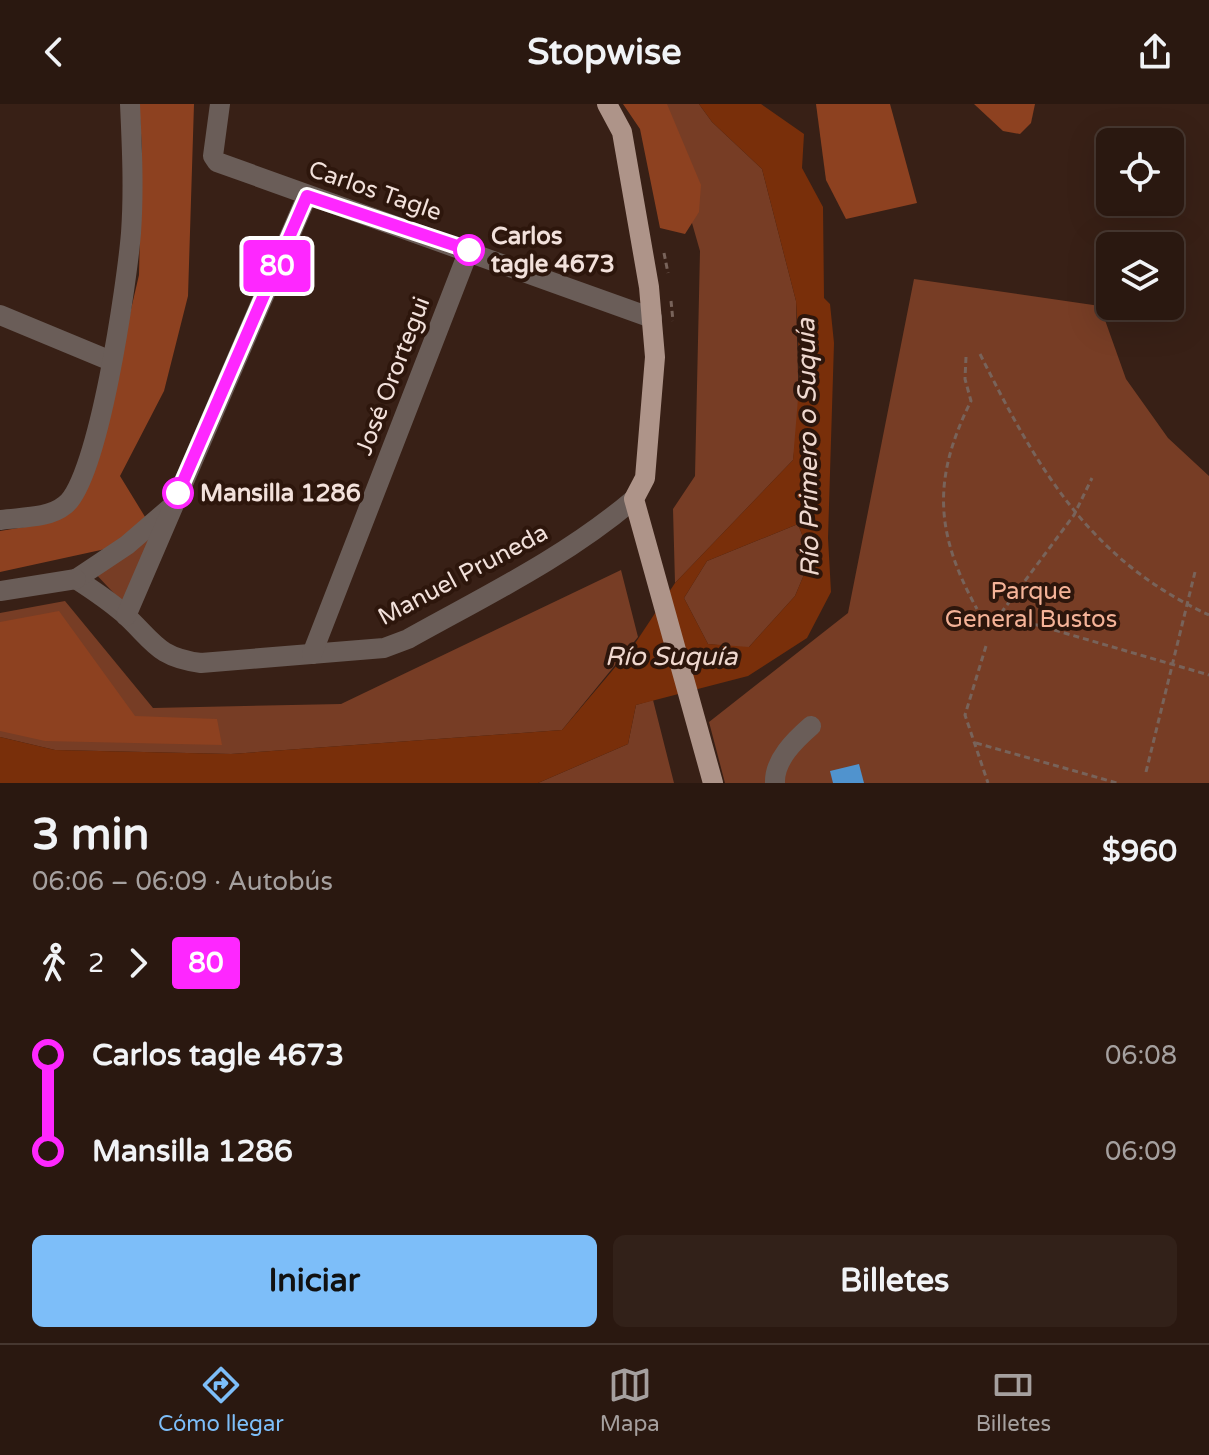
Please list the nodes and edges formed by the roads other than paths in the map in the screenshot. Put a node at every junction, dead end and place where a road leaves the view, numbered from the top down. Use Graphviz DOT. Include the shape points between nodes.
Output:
graph roads {
  1 [pos="130,104"];
  2 [pos="220,104"];
  3 [pos="607,104"];
  4 [pos="307,196"];
  5 [pos="469,250"];
  6 [pos="0,315"];
  7 [pos="652,318"];
  8 [pos="111,361"];
  9 [pos="634,499"];
  10 [pos="173,506"];
  11 [pos="4,514"];
  12 [pos="76,579"];
  13 [pos="0,591"];
  14 [pos="126,616"];
  15 [pos="312,654"];
  16 [pos="811,726"];
  17 [pos="713,783"];
  18 [pos="775,783"];
  1 -- 8 [label="street" via="130,236"];
  2 -- 4 [label="street, Carlos Tagle" via="213,156 217,162"];
  3 -- 7 [label="main road" via="622,132"];
  4 -- 5 [label="street, Carlos Tagle"];
  4 -- 10 [label="street"];
  5 -- 7 [label="street, Carlos Tagle"];
  5 -- 15 [label="street, José Orortegui"];
  6 -- 8 [label="street"];
  7 -- 9 [label="main road" via="653,407 645,478"];
  8 -- 11 [label="street" via="89,466 77,492 51,513"];
  9 -- 15 [label="street, Manuel Pruneda" via="558,556 408,639 384,648"];
  9 -- 17 [label="main road"];
  10 -- 12 [label="street"];
  10 -- 14 [label="street"];
  12 -- 13 [label="street"];
  12 -- 14 [label="street, Manuel Pruneda"];
  14 -- 15 [label="street, Manuel Pruneda" via="150,644 184,661"];
  16 -- 18 [label="street" via="791,743"];
}
